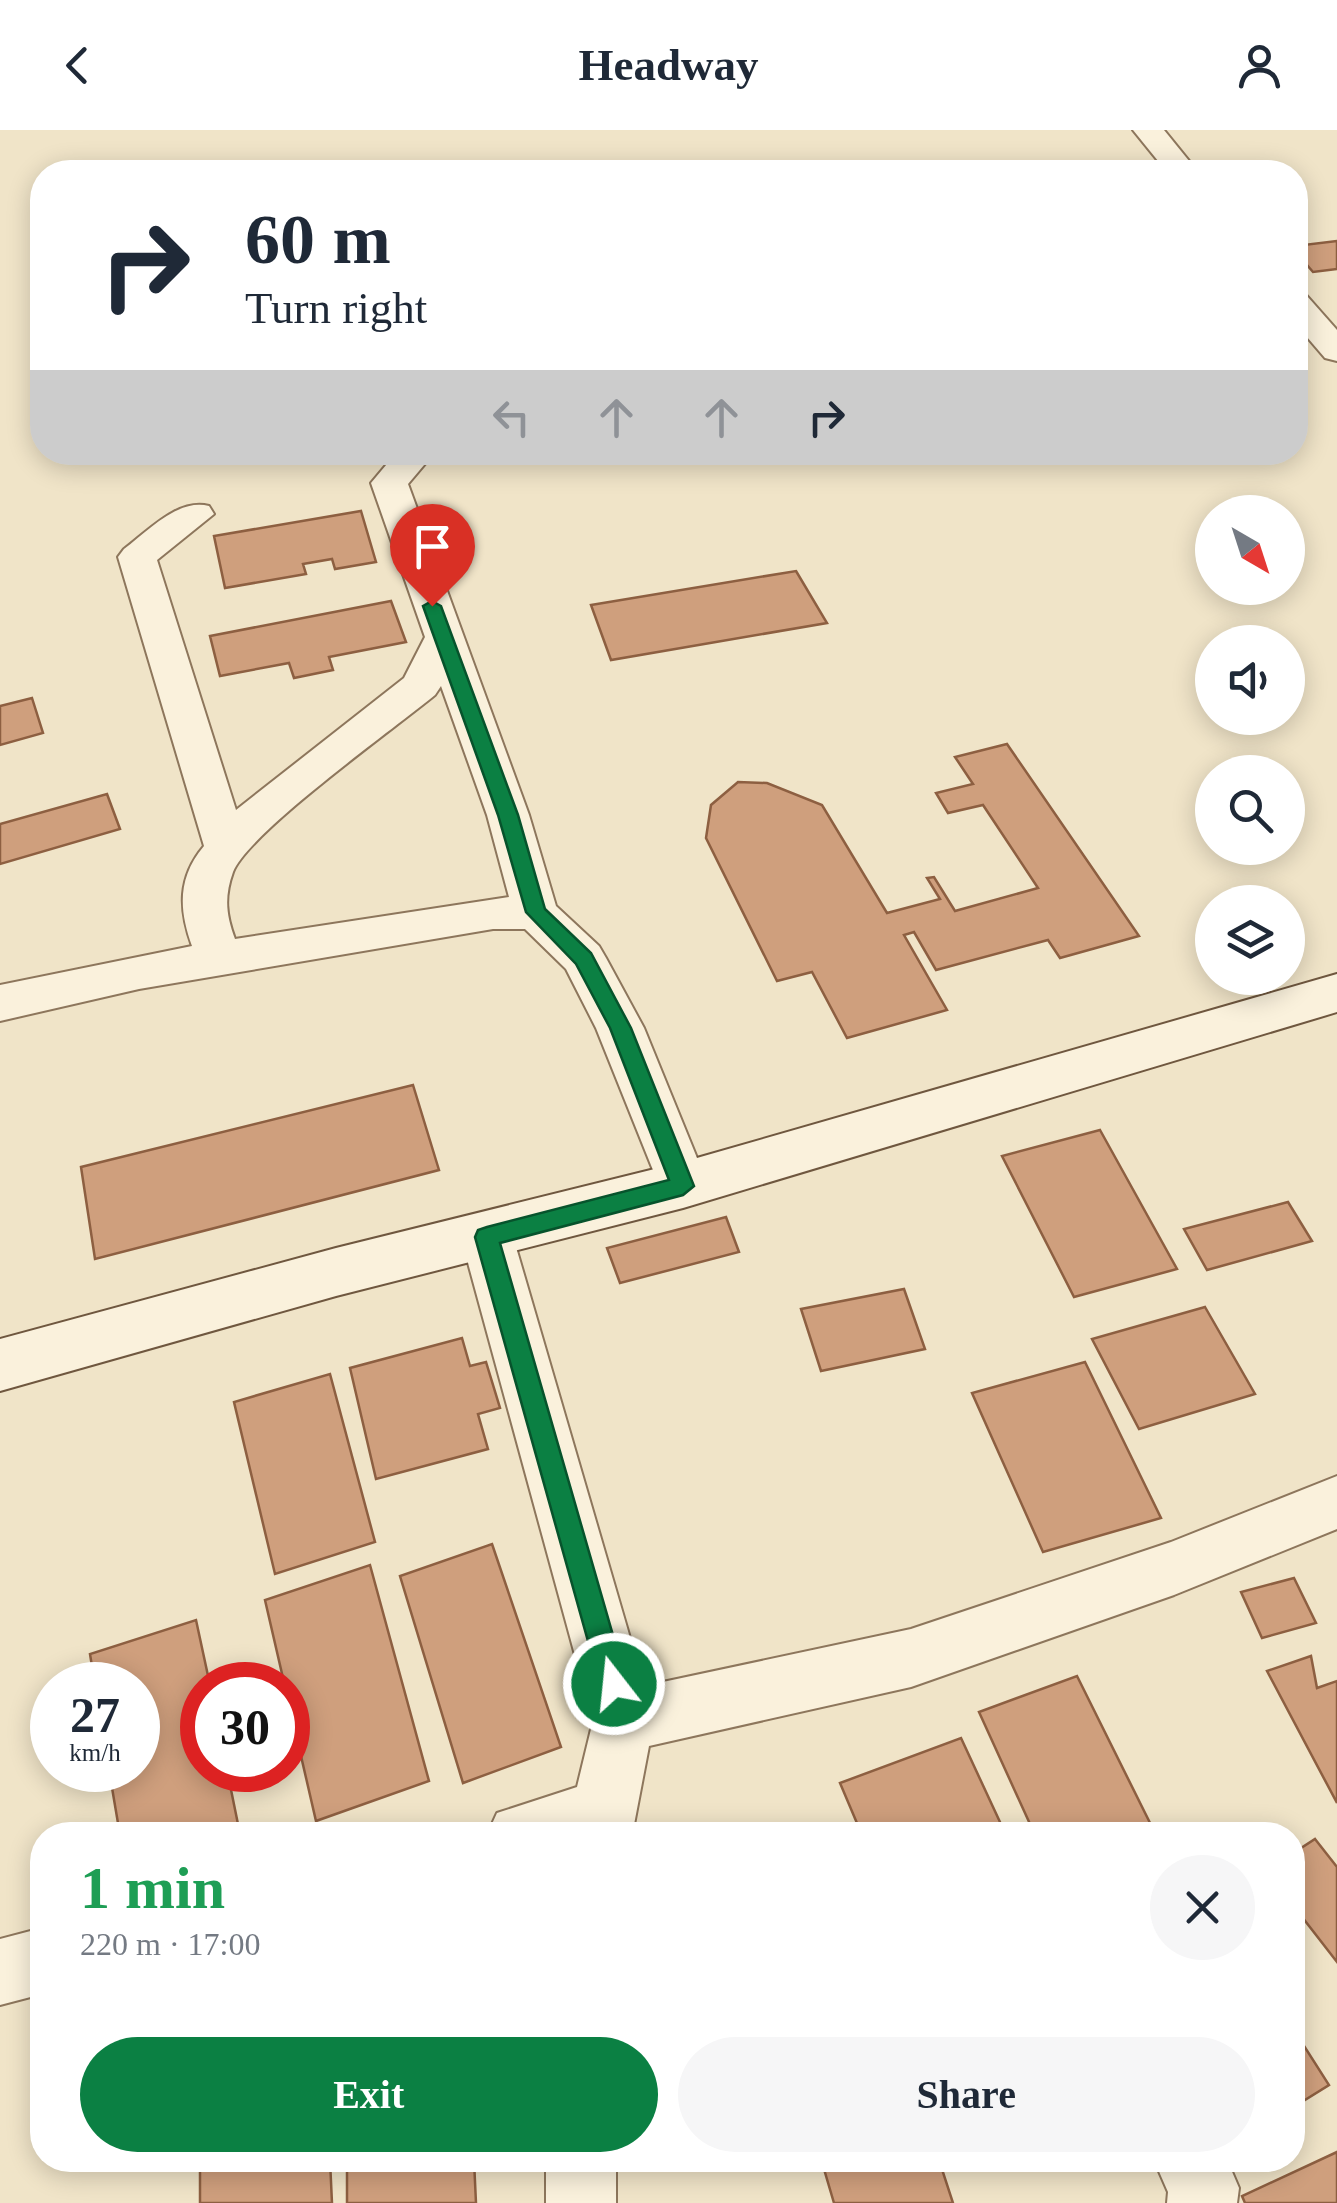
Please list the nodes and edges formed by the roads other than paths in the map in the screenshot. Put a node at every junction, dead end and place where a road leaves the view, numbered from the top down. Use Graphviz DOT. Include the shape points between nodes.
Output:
graph roads {
  1 [pos="1148,130"];
  2 [pos="1173,160"];
  3 [pos="1308,317"];
  4 [pos="1337,352"];
  5 [pos="406,465"];
  6 [pos="196,514"];
  7 [pos="443,640"];
  8 [pos="226,847"];
  9 [pos="536,912"];
  10 [pos="219,959"];
  11 [pos="1337,993"];
  12 [pos="0,1004"];
  13 [pos="683,1186"];
  14 [pos="487,1237"];
  15 [pos="0,1365"];
  16 [pos="1332,1512"];
  17 [pos="624,1721"];
  18 [pos="601,1822"];
  19 [pos="30,1964"];
  20 [pos="0,1972"];
  21 [pos="581,2172"];
  22 [pos="1195,2172"];
  23 [pos="581,2203"];
  24 [pos="1202,2203"];
  1 -- 2 [label="street"];
  3 -- 4 [label="street"];
  5 -- 7 [label="street" via="389,484"];
  6 -- 8 [label="street" via="138,556"];
  7 -- 8 [label="street" via="422,686"];
  7 -- 9 [label="street"];
  8 -- 10 [label="street" via="202,896"];
  9 -- 10 [label="street" via="493,913"];
  9 -- 13 [label="street" via="583,958 620,1028"];
  10 -- 12 [label="street"];
  11 -- 13 [label="main road"];
  13 -- 14 [label="main road"];
  14 -- 15 [label="main road"];
  14 -- 17 [label="street"];
  16 -- 17 [label="street" via="912,1658"];
  17 -- 18 [label="street"];
  19 -- 20 [label="street"];
  21 -- 23 [label="street"];
  22 -- 24 [label="street" via="1204,2188"];
}
